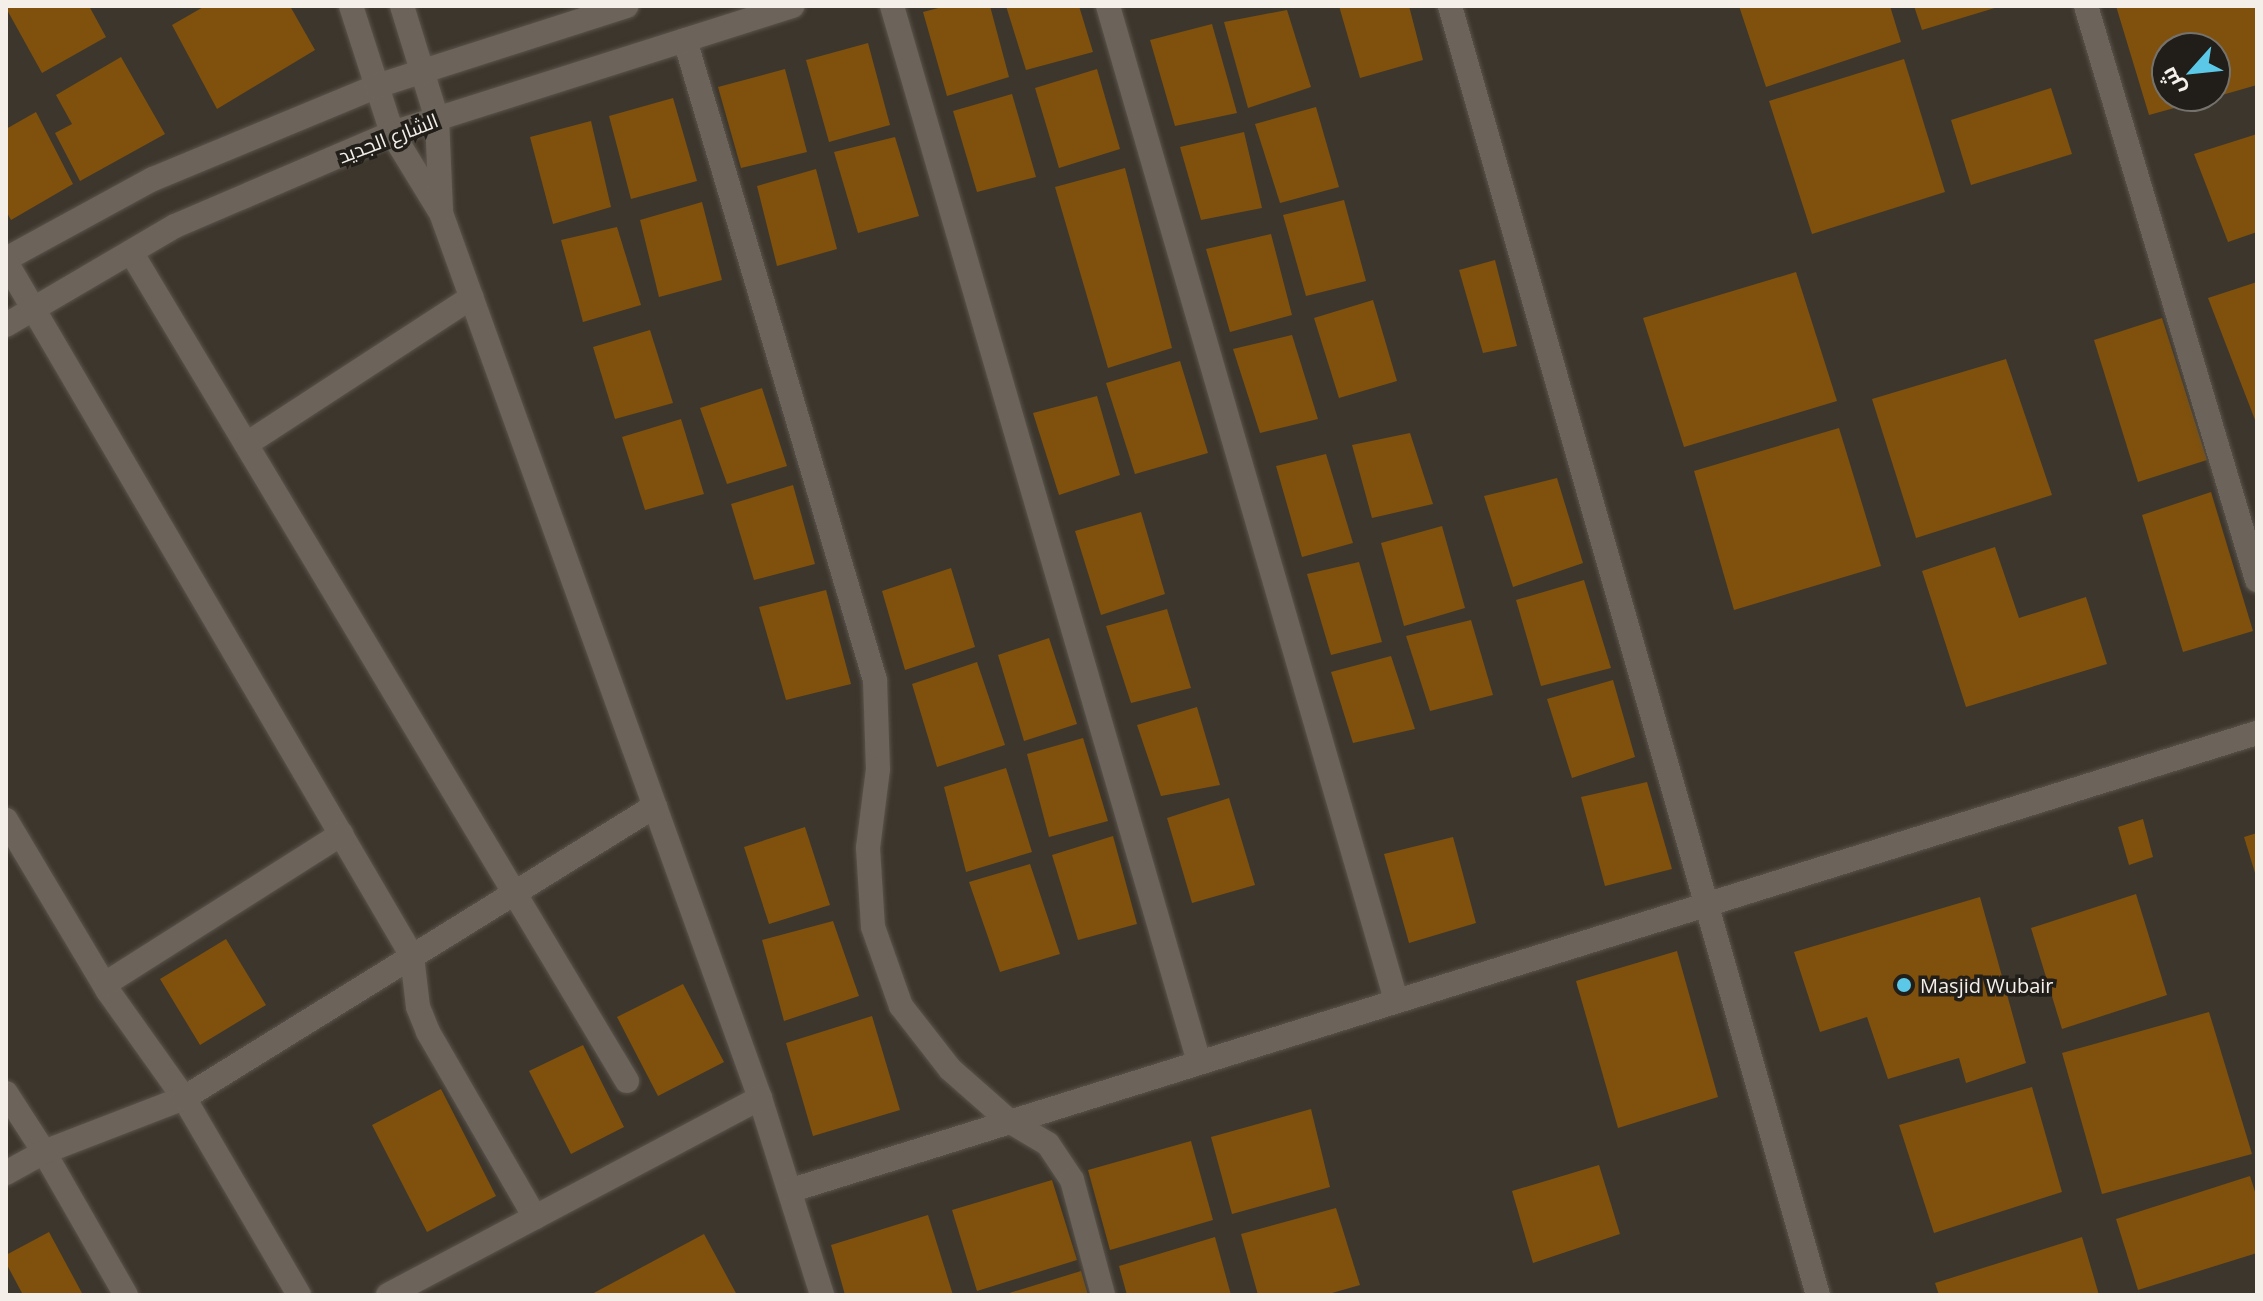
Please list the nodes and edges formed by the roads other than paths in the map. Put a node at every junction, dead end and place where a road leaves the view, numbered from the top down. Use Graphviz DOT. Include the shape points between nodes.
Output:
graph roads {
  1 [pos="351,6"];
  2 [pos="402,6"];
  3 [pos="626,6"];
  4 [pos="792,6"];
  5 [pos="892,6"];
  6 [pos="1108,6"];
  7 [pos="1450,6"];
  8 [pos="2086,6"];
  9 [pos="685,40"];
  10 [pos="421,70"];
  11 [pos="377,86"];
  12 [pos="437,119"];
  13 [pos="392,133"];
  14 [pos="441,213"];
  15 [pos="131,252"];
  16 [pos="6,260"];
  17 [pos="472,297"];
  18 [pos="33,308"];
  19 [pos="6,325"];
  20 [pos="248,443"];
  21 [pos="2257,580"];
  22 [pos="2257,733"];
  23 [pos="655,806"];
  24 [pos="6,820"];
  25 [pos="341,834"];
  26 [pos="516,892"];
  27 [pos="1705,902"];
  28 [pos="412,956"];
  29 [pos="105,984"];
  30 [pos="1396,1000"];
  31 [pos="1199,1062"];
  32 [pos="627,1081"];
  33 [pos="6,1093"];
  34 [pos="184,1098"];
  35 [pos="760,1098"];
  36 [pos="1009,1121"];
  37 [pos="44,1152"];
  38 [pos="6,1173"];
  39 [pos="792,1190"];
  40 [pos="535,1217"];
  41 [pos="126,1295"];
  42 [pos="299,1295"];
  43 [pos="388,1295"];
  44 [pos="822,1295"];
  45 [pos="1103,1295"];
  46 [pos="1818,1295"];
  1 -- 11 [label="street"];
  2 -- 10 [label="street"];
  3 -- 10 [label="street"];
  4 -- 9 [label="street, الشارع الجديد"];
  5 -- 31 [label="street"];
  6 -- 30 [label="street"];
  7 -- 27 [label="street"];
  8 -- 21 [label="street"];
  9 -- 12 [label="street, الشارع الجديد"];
  9 -- 36 [label="street" via="875,680 878,769 868,848 873,927 901,1006 950,1069"];
  10 -- 11 [label="street"];
  10 -- 12 [label="street"];
  11 -- 13 [label="street"];
  11 -- 16 [label="street" via="153,179"];
  12 -- 13 [label="street, الشارع الجديد"];
  12 -- 14 [label="street"];
  13 -- 14 [label="street"];
  13 -- 15 [label="street, الشارع الجديد" via="175,226"];
  14 -- 17 [label="street"];
  15 -- 18 [label="street, الشارع الجديد"];
  15 -- 20 [label="street"];
  16 -- 18 [label="street"];
  17 -- 20 [label="street"];
  17 -- 23 [label="street"];
  18 -- 19 [label="street, الشارع الجديد"];
  18 -- 25 [label="street"];
  20 -- 26 [label="street"];
  22 -- 27 [label="street"];
  23 -- 26 [label="street"];
  23 -- 35 [label="street"];
  24 -- 29 [label="street"];
  25 -- 28 [label="street"];
  25 -- 29 [label="street"];
  26 -- 28 [label="street"];
  26 -- 32 [label="street"];
  27 -- 30 [label="street"];
  27 -- 46 [label="street"];
  28 -- 34 [label="street"];
  28 -- 40 [label="street" via="418,1007 428,1032"];
  29 -- 34 [label="street"];
  30 -- 31 [label="street"];
  31 -- 36 [label="street"];
  33 -- 37 [label="street"];
  34 -- 37 [label="street"];
  34 -- 42 [label="street"];
  35 -- 39 [label="street"];
  35 -- 40 [label="street"];
  36 -- 39 [label="street"];
  36 -- 45 [label="street" via="1048,1144 1072,1180"];
  37 -- 38 [label="street"];
  37 -- 41 [label="street"];
  39 -- 44 [label="street"];
  40 -- 43 [label="street"];
}
